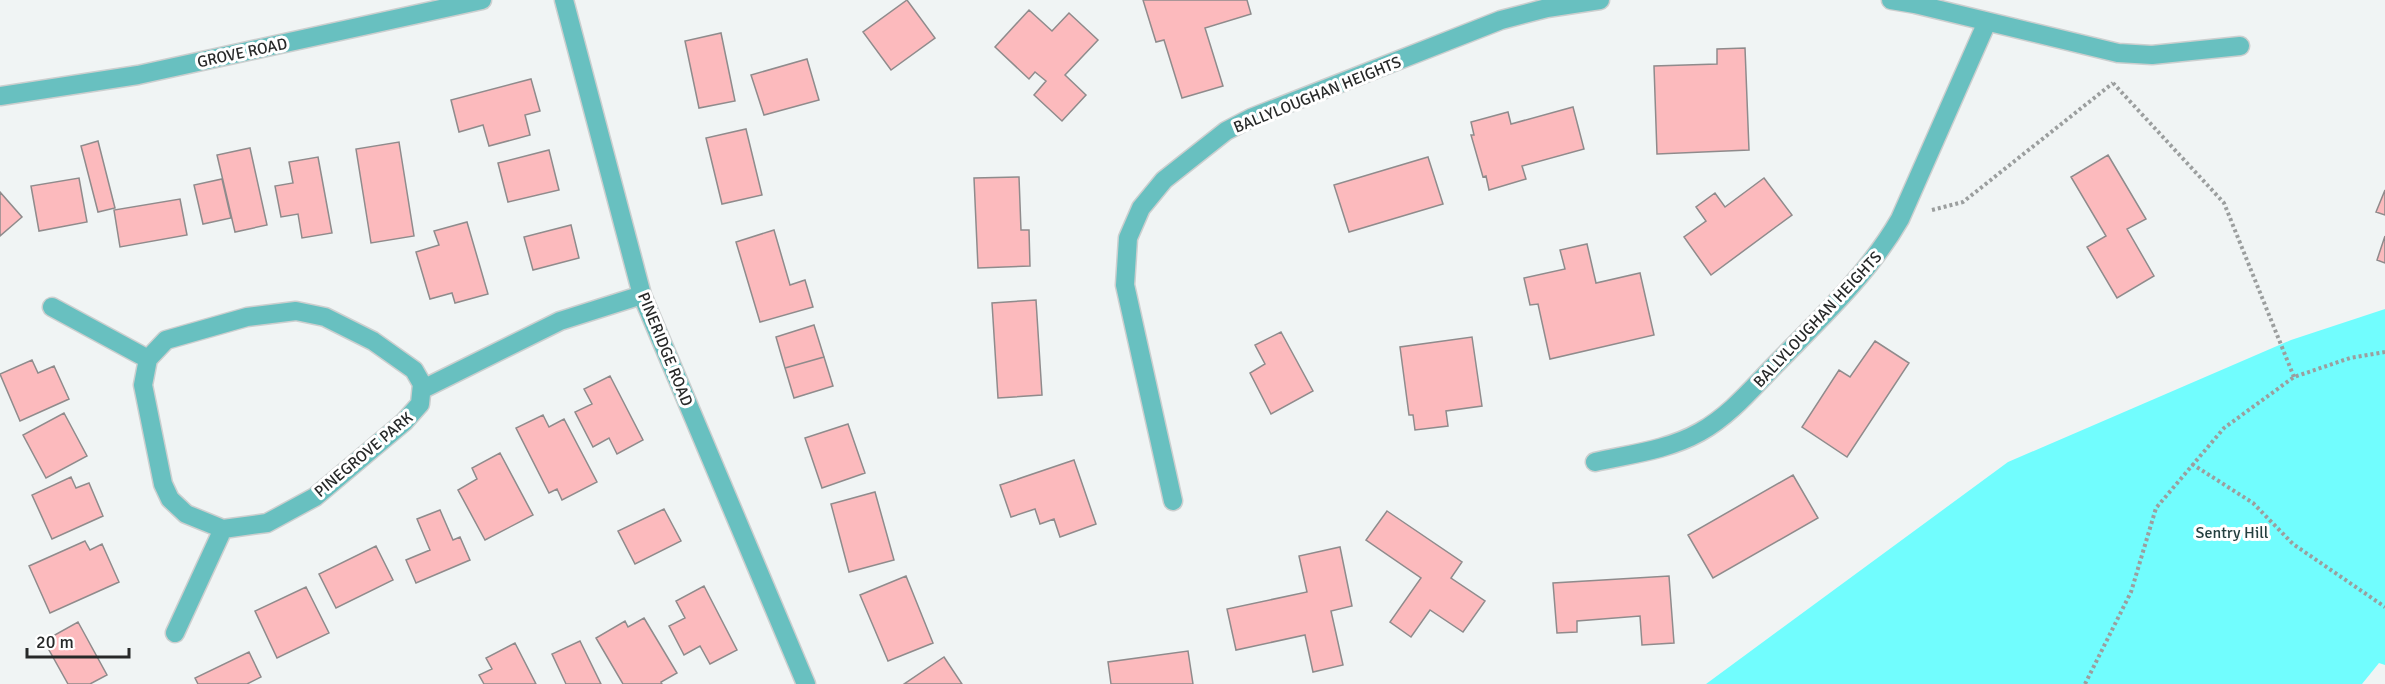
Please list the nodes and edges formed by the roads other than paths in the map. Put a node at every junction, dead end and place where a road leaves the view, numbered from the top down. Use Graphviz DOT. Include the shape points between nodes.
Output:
graph roads {
  1 [pos="482,0"];
  2 [pos="564,0"];
  3 [pos="1600,0"];
  4 [pos="1891,0"];
  5 [pos="1988,22"];
  6 [pos="2240,46"];
  7 [pos="0,96"];
  8 [pos="642,295"];
  9 [pos="52,307"];
  10 [pos="148,359"];
  11 [pos="423,389"];
  12 [pos="1595,462"];
  13 [pos="1173,501"];
  14 [pos="223,529"];
  15 [pos="175,633"];
  16 [pos="801,682"];
  1 -- 7 [label="street, GROVE ROAD" via="138,75"];
  2 -- 8 [label="street, PINERIDGE ROAD"];
  3 -- 13 [label="street, BALLYLOUGHAN HEIGHTS" via="1501,20 1251,118 1226,131 1164,180 1141,208 1131,230 1125,285"];
  4 -- 5 [label="street"];
  5 -- 6 [label="street" via="2118,53 2152,56"];
  5 -- 12 [label="street, BALLYLOUGHAN HEIGHTS" via="1900,219 1882,249 1828,310 1722,417 1702,431 1666,447"];
  8 -- 11 [label="street" via="560,321"];
  8 -- 16 [label="street, PINERIDGE ROAD"];
  9 -- 10 [label="street"];
  10 -- 11 [label="street" via="166,340 247,317 296,311 325,317 373,341 414,370"];
  10 -- 14 [label="street, PINEGROVE PARK" via="143,384 163,484 170,500 186,514"];
  11 -- 14 [label="street, PINEGROVE PARK" via="420,404 404,422 315,497 267,523"];
  14 -- 15 [label="street"];
}
